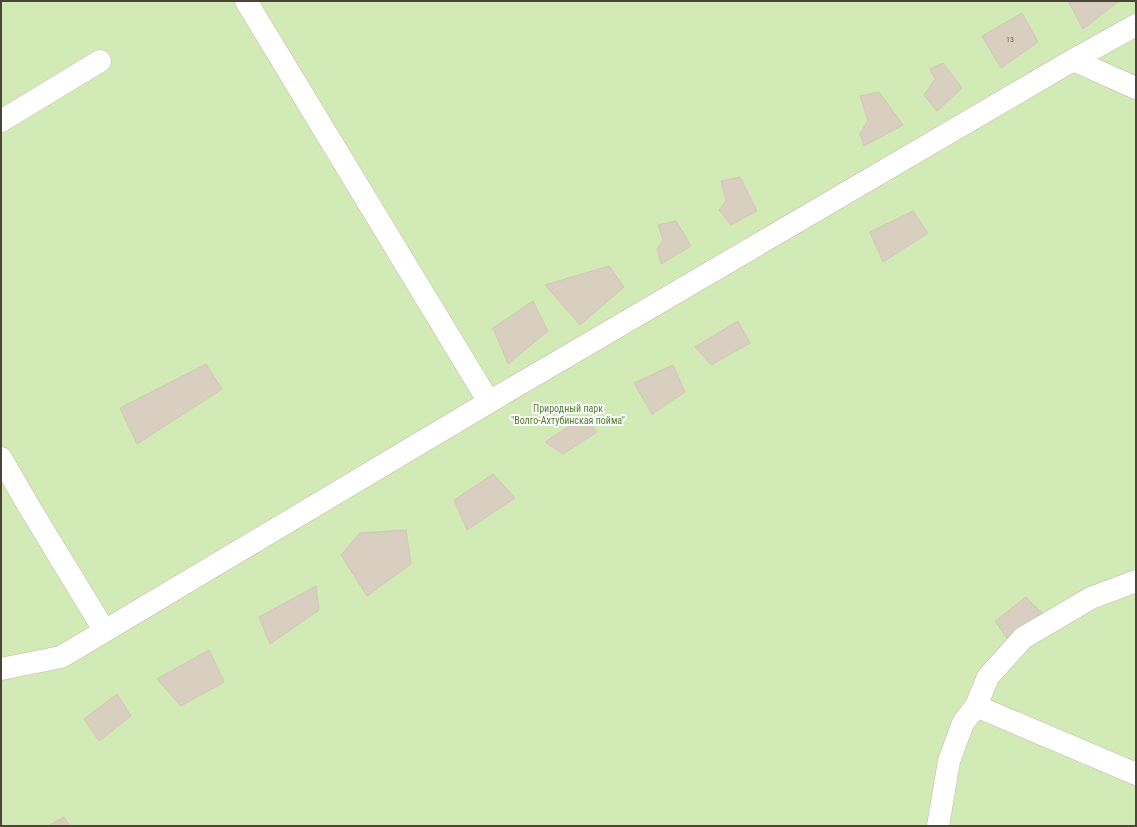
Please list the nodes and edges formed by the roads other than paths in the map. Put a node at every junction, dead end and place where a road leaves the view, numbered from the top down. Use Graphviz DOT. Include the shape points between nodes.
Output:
graph roads {
  1 [pos="246,1"];
  2 [pos="1136,25"];
  3 [pos="1073,60"];
  4 [pos="100,61"];
  5 [pos="1136,88"];
  6 [pos="1,121"];
  7 [pos="489,402"];
  8 [pos="1,458"];
  9 [pos="1136,581"];
  10 [pos="104,630"];
  11 [pos="1,669"];
  12 [pos="976,706"];
  13 [pos="1136,774"];
  14 [pos="938,826"];
  1 -- 7 [label="street"];
  2 -- 3 [label="street"];
  3 -- 5 [label="street"];
  3 -- 7 [label="street"];
  4 -- 6 [label="street"];
  7 -- 10 [label="street"];
  8 -- 10 [label="street"];
  9 -- 12 [label="street" via="1091,598 1023,638 988,677"];
  10 -- 11 [label="street" via="61,657"];
  12 -- 13 [label="street"];
  12 -- 14 [label="street" via="963,723 949,761"];
}
